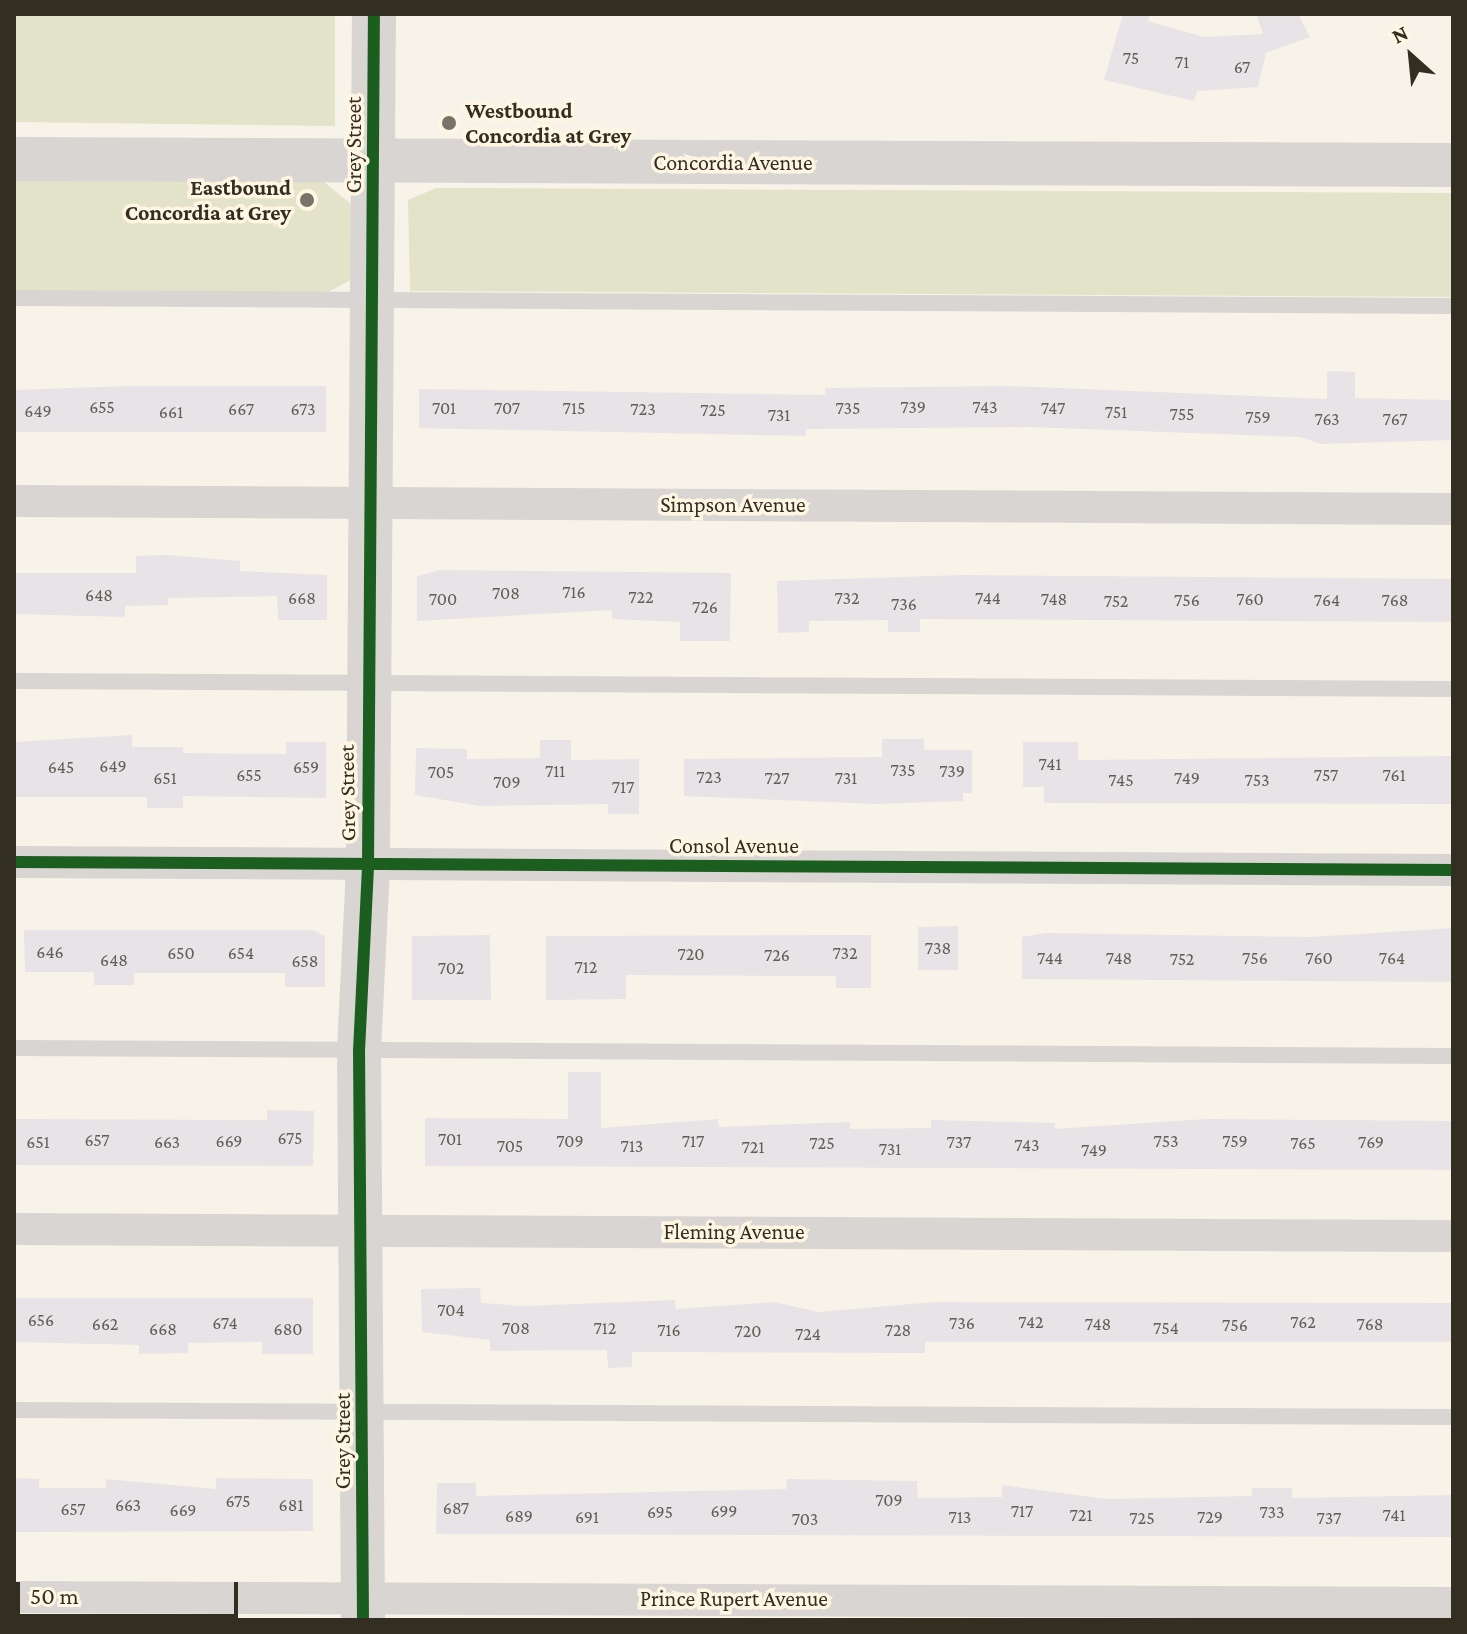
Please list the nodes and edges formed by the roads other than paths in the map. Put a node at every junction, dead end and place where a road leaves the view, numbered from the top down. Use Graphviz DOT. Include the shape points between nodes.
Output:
graph roads {
  1 [pos="374,14"];
  2 [pos="14,159"];
  3 [pos="373,162"];
  4 [pos="1453,165"];
  5 [pos="14,298"];
  6 [pos="375,300"];
  7 [pos="1453,306"];
  8 [pos="14,501"];
  9 [pos="368,504"];
  10 [pos="1453,509"];
  11 [pos="14,681"];
  12 [pos="366,684"];
  13 [pos="1453,689"];
  14 [pos="14,862"];
  15 [pos="368,864"];
  16 [pos="1453,870"];
  17 [pos="14,1048"];
  18 [pos="359,1051"];
  19 [pos="1453,1056"];
  20 [pos="14,1229"];
  21 [pos="363,1230"];
  22 [pos="1453,1236"];
  23 [pos="14,1410"];
  24 [pos="364,1412"];
  25 [pos="1453,1417"];
  26 [pos="14,1597"];
  27 [pos="1453,1603"];
  28 [pos="363,1609"];
  1 -- 3 [label="street, Grey Street"];
  2 -- 3 [label="street, Concordia Avenue"];
  3 -- 4 [label="street, Concordia Avenue"];
  3 -- 6 [label="street, Grey Street"];
  5 -- 6 [label="lane"];
  6 -- 7 [label="lane"];
  6 -- 9 [label="street, Grey Street"];
  8 -- 9 [label="street, Simpson Avenue"];
  9 -- 10 [label="street, Simpson Avenue"];
  9 -- 12 [label="street, Grey Street"];
  11 -- 12 [label="lane"];
  12 -- 13 [label="lane"];
  12 -- 15 [label="street, Grey Street"];
  14 -- 15 [label="street, Consol Avenue"];
  15 -- 16 [label="street, Consol Avenue"];
  15 -- 18 [label="street, Grey Street"];
  17 -- 18 [label="lane"];
  18 -- 19 [label="lane"];
  18 -- 21 [label="street, Grey Street"];
  20 -- 21 [label="street, Fleming Avenue"];
  21 -- 22 [label="street, Fleming Avenue"];
  21 -- 24 [label="street, Grey Street"];
  23 -- 24 [label="lane"];
  24 -- 25 [label="lane"];
  24 -- 28 [label="street, Grey Street"];
  26 -- 28 [label="street, Prince Rupert Avenue"];
  27 -- 28 [label="street, Prince Rupert Avenue"];
}
